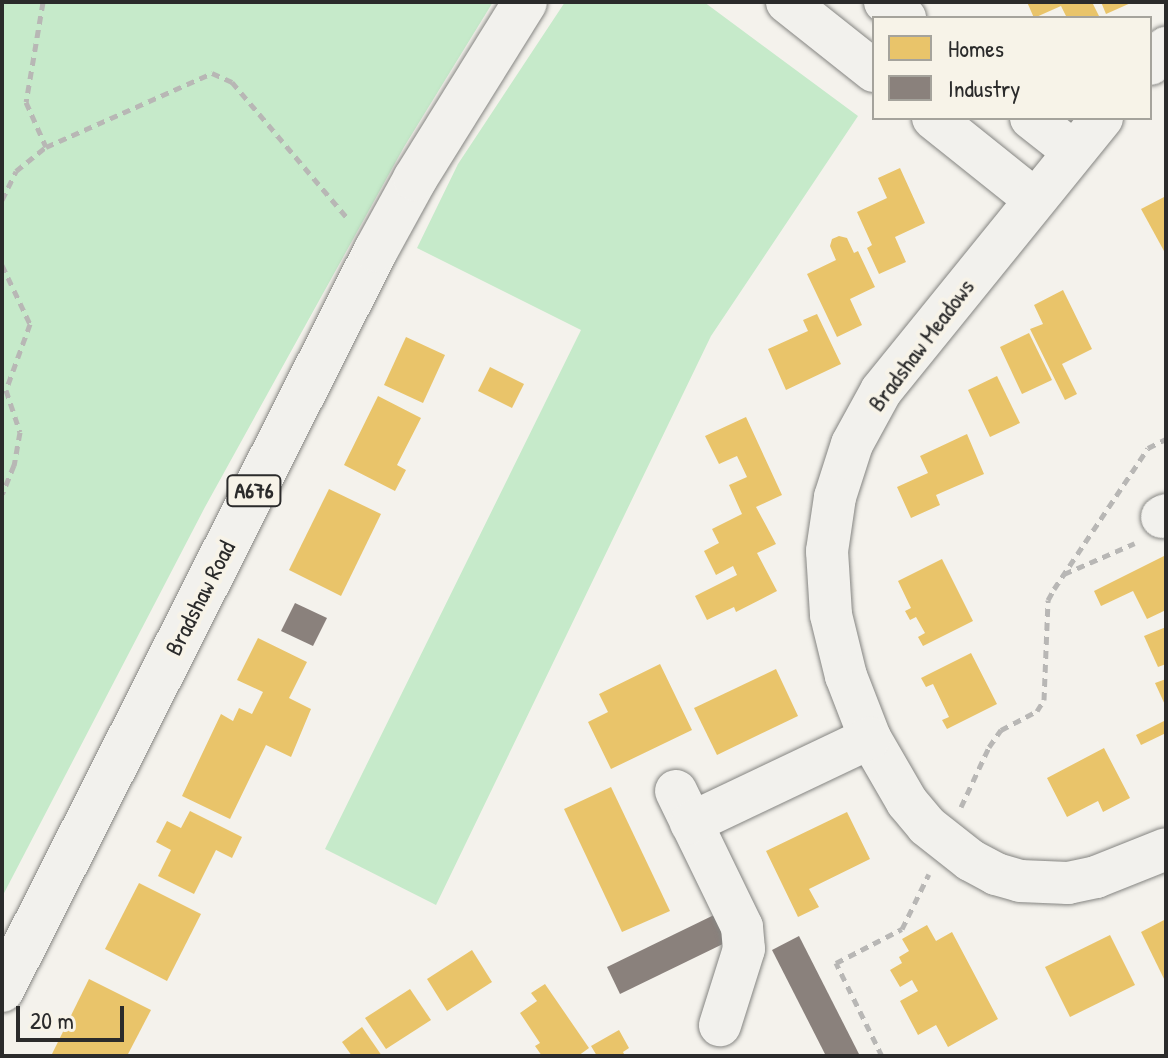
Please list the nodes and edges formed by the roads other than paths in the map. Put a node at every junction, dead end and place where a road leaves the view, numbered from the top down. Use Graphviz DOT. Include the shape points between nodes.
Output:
graph roads {
  1 [pos="525,2"];
  2 [pos="787,2"];
  3 [pos="885,2"];
  4 [pos="902,16"];
  5 [pos="872,69"];
  6 [pos="935,120"];
  7 [pos="1034,120"];
  8 [pos="1100,120"];
  9 [pos="1073,151"];
  10 [pos="1034,199"];
  11 [pos="870,738"];
  12 [pos="1166,849"];
  13 [pos="2,990"];
  14 [pos="720,1025"];
  1 -- 13 [label="main road, Bradshaw Road / A676" via="376,250"];
  2 -- 5 [label="street"];
  3 -- 4 [label="street"];
  6 -- 10 [label="street"];
  7 -- 9 [label="street"];
  8 -- 9 [label="street, Bradshaw Meadows"];
  9 -- 10 [label="street, Bradshaw Meadows"];
  10 -- 11 [label="street, Bradshaw Meadows" via="881,391 852,444 835,497 827,551 831,615 846,676"];
  11 -- 12 [label="street, Bradshaw Meadows" via="907,802 945,841 996,874 1042,884 1096,877"];
  11 -- 14 [label="street" via="692,824 742,927 744,949"];
}
